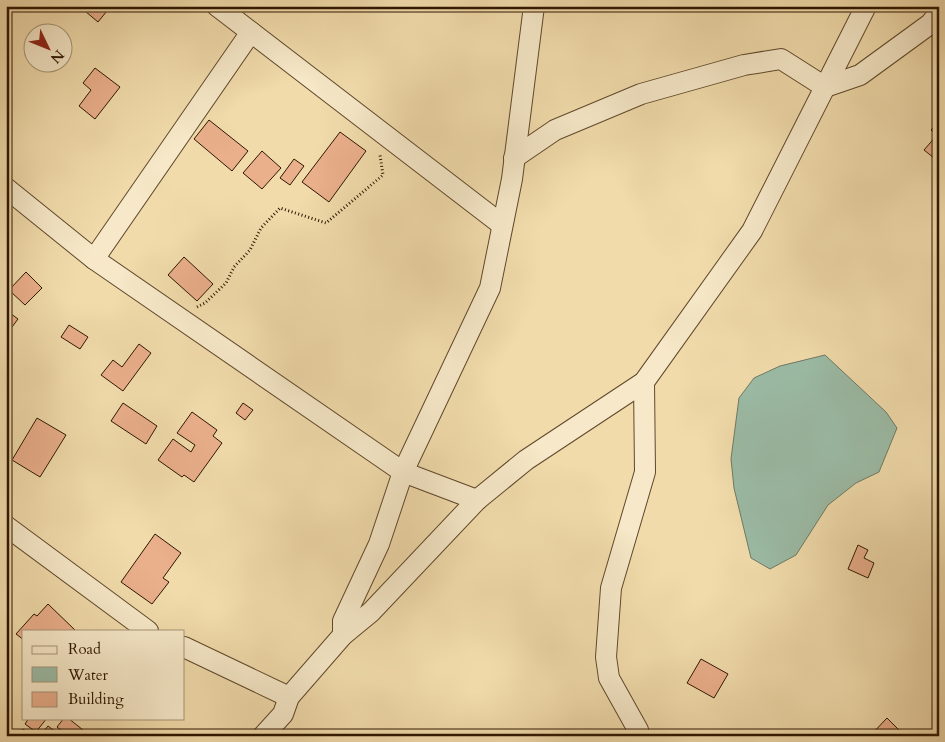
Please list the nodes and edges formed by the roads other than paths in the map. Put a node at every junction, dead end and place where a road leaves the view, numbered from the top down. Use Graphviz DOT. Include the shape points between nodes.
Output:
graph roads {
  1 [pos="217,6"];
  2 [pos="534,6"];
  3 [pos="866,6"];
  4 [pos="939,14"];
  5 [pos="251,32"];
  6 [pos="912,37"];
  7 [pos="939,37"];
  8 [pos="826,87"];
  9 [pos="514,158"];
  10 [pos="6,188"];
  11 [pos="501,224"];
  12 [pos="94,259"];
  13 [pos="644,382"];
  14 [pos="403,472"];
  15 [pos="477,500"];
  16 [pos="6,526"];
  17 [pos="147,630"];
  18 [pos="343,635"];
  19 [pos="185,648"];
  20 [pos="289,697"];
  21 [pos="263,736"];
  22 [pos="634,736"];
  1 -- 5 [label="street"];
  2 -- 9 [label="street"];
  3 -- 8 [label="street"];
  4 -- 6 [label="street"];
  5 -- 11 [label="street"];
  5 -- 12 [label="street"];
  6 -- 7 [label="street"];
  6 -- 8 [label="street" via="860,75"];
  8 -- 9 [label="street" via="781,59 744,65 641,94 555,130"];
  8 -- 13 [label="street" via="743,246"];
  9 -- 11 [label="street"];
  10 -- 12 [label="street"];
  11 -- 14 [label="street" via="490,288"];
  12 -- 14 [label="street"];
  13 -- 15 [label="street" via="526,460"];
  13 -- 22 [label="street" via="645,472 611,588 606,658 609,678 638,730"];
  14 -- 15 [label="street"];
  14 -- 18 [label="street" via="379,544 343,621"];
  15 -- 18 [label="street" via="371,612"];
  16 -- 17 [label="street"];
  18 -- 20 [label="street"];
  19 -- 20 [label="street"];
  20 -- 21 [label="street" via="283,714"];
}
